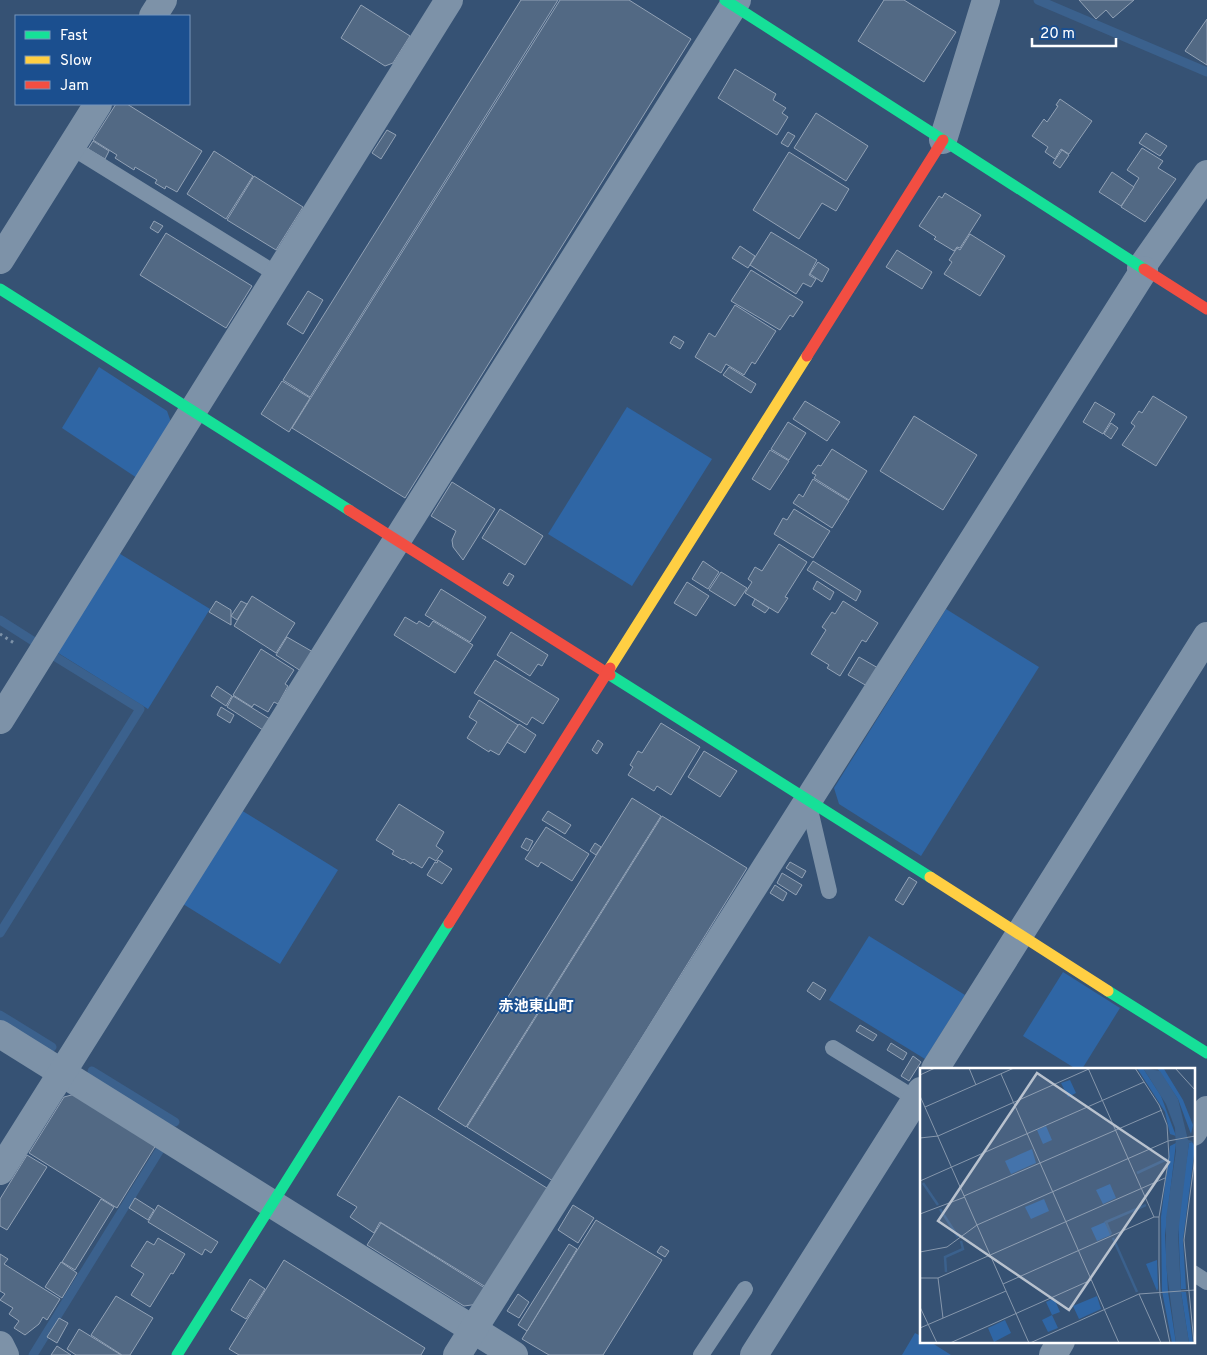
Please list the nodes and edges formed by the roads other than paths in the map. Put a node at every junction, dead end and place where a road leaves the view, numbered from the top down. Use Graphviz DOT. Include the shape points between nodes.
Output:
graph roads {
  1 [pos="163,0"];
  2 [pos="449,0"];
  3 [pos="986,0"];
  4 [pos="732,2"];
  5 [pos="154,15"];
  6 [pos="97,105"];
  7 [pos="943,140"];
  8 [pos="71,147"];
  9 [pos="1207,174"];
  10 [pos="0,260"];
  11 [pos="1143,269"];
  12 [pos="278,275"];
  13 [pos="0,289"];
  14 [pos="1207,309"];
  15 [pos="193,411"];
  16 [pos="397,540"];
  17 [pos="1207,636"];
  18 [pos="607,673"];
  19 [pos="0,720"];
  20 [pos="808,801"];
  21 [pos="829,892"];
  22 [pos="1019,934"];
  23 [pos="0,1034"];
  24 [pos="833,1048"];
  25 [pos="1207,1053"];
  26 [pos="936,1068"];
  27 [pos="62,1072"];
  28 [pos="918,1095"];
  29 [pos="1207,1110"];
  30 [pos="1194,1130"];
  31 [pos="0,1171"];
  32 [pos="272,1204"];
  33 [pos="1194,1274"];
  34 [pos="1207,1282"];
  35 [pos="745,1289"];
  36 [pos="474,1330"];
  37 [pos="1061,1342"];
  38 [pos="0,1345"];
  39 [pos="5,1355"];
  40 [pos="177,1355"];
  41 [pos="457,1355"];
  42 [pos="514,1355"];
  43 [pos="701,1355"];
  44 [pos="754,1355"];
  45 [pos="1053,1355"];
  1 -- 5 [label="street"];
  2 -- 12 [label="street"];
  3 -- 7 [label="street"];
  4 -- 7 [label="street"];
  4 -- 16 [label="street"];
  6 -- 8 [label="street"];
  7 -- 11 [label="street"];
  7 -- 18 [label="street"];
  8 -- 10 [label="street"];
  8 -- 12 [label="lane"];
  9 -- 11 [label="street"];
  11 -- 14 [label="street"];
  11 -- 20 [label="street"];
  12 -- 15 [label="street"];
  13 -- 15 [label="street"];
  15 -- 16 [label="street"];
  15 -- 19 [label="street"];
  16 -- 18 [label="street"];
  16 -- 27 [label="street"];
  17 -- 22 [label="street"];
  18 -- 20 [label="street"];
  18 -- 32 [label="street"];
  20 -- 21 [label="lane"];
  20 -- 22 [label="street"];
  20 -- 36 [label="street"];
  22 -- 25 [label="street"];
  22 -- 26 [label="street"];
  23 -- 27 [label="street"];
  24 -- 28 [label="lane"];
  27 -- 31 [label="street"];
  27 -- 32 [label="street"];
  28 -- 44 [label="street"];
  29 -- 30 [label="street"];
  32 -- 36 [label="street"];
  32 -- 40 [label="street"];
  33 -- 34 [label="lane"];
  35 -- 43 [label="lane"];
  36 -- 41 [label="street"];
  36 -- 42 [label="street"];
  37 -- 45 [label="street"];
  38 -- 39 [label="street"];
}
